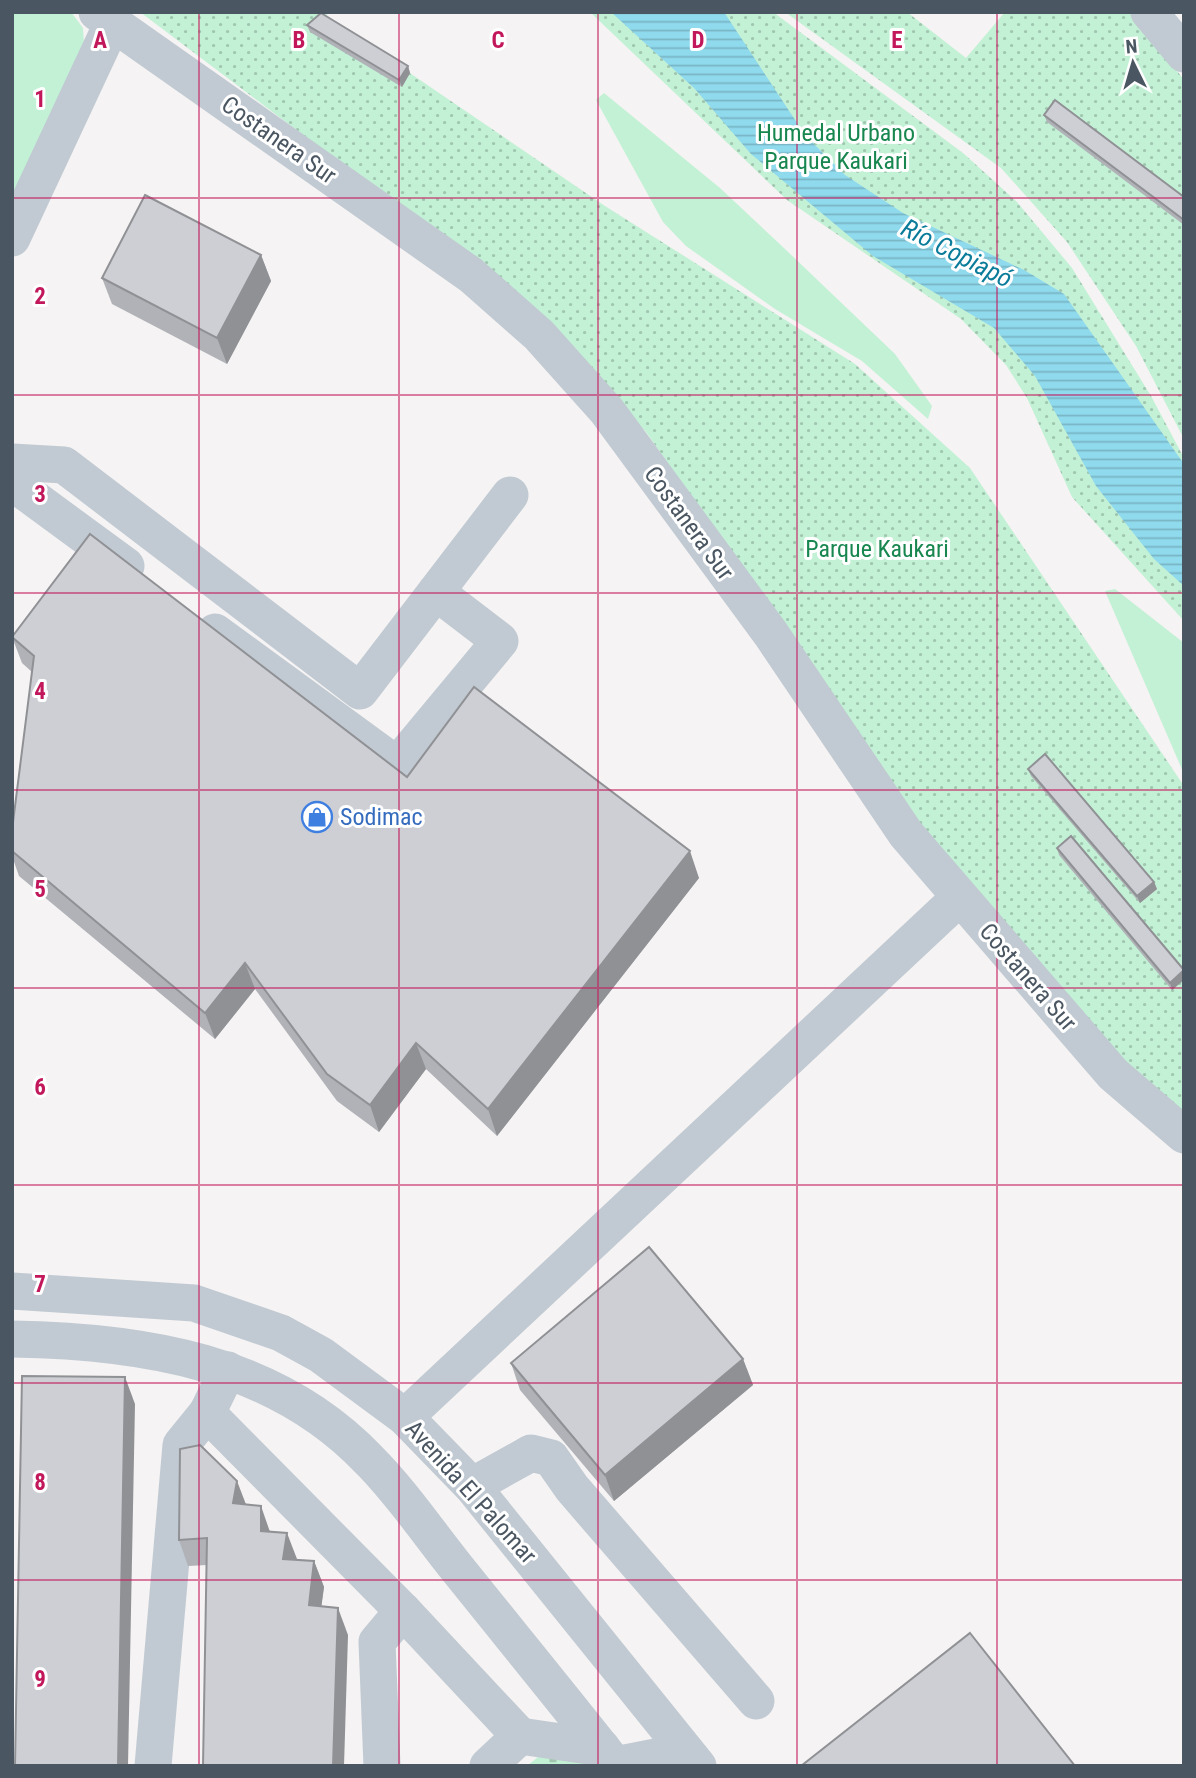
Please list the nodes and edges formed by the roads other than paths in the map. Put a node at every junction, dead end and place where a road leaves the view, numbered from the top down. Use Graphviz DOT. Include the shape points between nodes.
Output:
graph roads {
  1 [pos="1149,12"];
  2 [pos="105,18"];
  3 [pos="1184,54"];
  4 [pos="12,238"];
  5 [pos="12,462"];
  6 [pos="12,472"];
  7 [pos="510,495"];
  8 [pos="151,584"];
  9 [pos="436,592"];
  10 [pos="184,609"];
  11 [pos="958,898"];
  12 [pos="1184,1135"];
  13 [pos="12,1291"];
  14 [pos="75,1295"];
  15 [pos="12,1339"];
  16 [pos="69,1340"];
  17 [pos="228,1370"];
  18 [pos="207,1413"];
  19 [pos="405,1417"];
  20 [pos="472,1486"];
  21 [pos="403,1611"];
  22 [pos="756,1701"];
  23 [pos="520,1736"];
  24 [pos="611,1760"];
  25 [pos="153,1766"];
  26 [pos="382,1766"];
  27 [pos="488,1766"];
  28 [pos="696,1766"];
  1 -- 3 [label="street"];
  2 -- 4 [label="street"];
  2 -- 11 [label="street, Costanera Sur" via="471,275 539,335 607,411 771,634 906,834"];
  5 -- 9 [label="street" via="64,465 360,691"];
  6 -- 8 [label="street" via="17,485"];
  7 -- 9 [label="street"];
  9 -- 10 [label="street" via="500,641 397,765"];
  11 -- 12 [label="street, Costanera Sur" via="1113,1074"];
  11 -- 19 [label="street"];
  13 -- 14 [label="street, Avenida El Palomar"];
  14 -- 16 [label="street" via="80,1316"];
  14 -- 19 [label="street, Avenida El Palomar" via="194,1303 248,1320 321,1355"];
  15 -- 16 [label="street"];
  16 -- 17 [label="street" via="149,1348"];
  17 -- 18 [label="street"];
  17 -- 24 [label="street" via="320,1418 370,1460"];
  18 -- 21 [label="street"];
  18 -- 25 [label="street" via="181,1445"];
  19 -- 20 [label="street, Avenida El Palomar"];
  20 -- 22 [label="street" via="531,1453 551,1458"];
  20 -- 28 [label="street, Avenida El Palomar"];
  21 -- 23 [label="street"];
  21 -- 26 [label="street" via="377,1642"];
  23 -- 24 [label="street"];
  23 -- 27 [label="street"];
  24 -- 28 [label="street" via="656,1758"];
}
